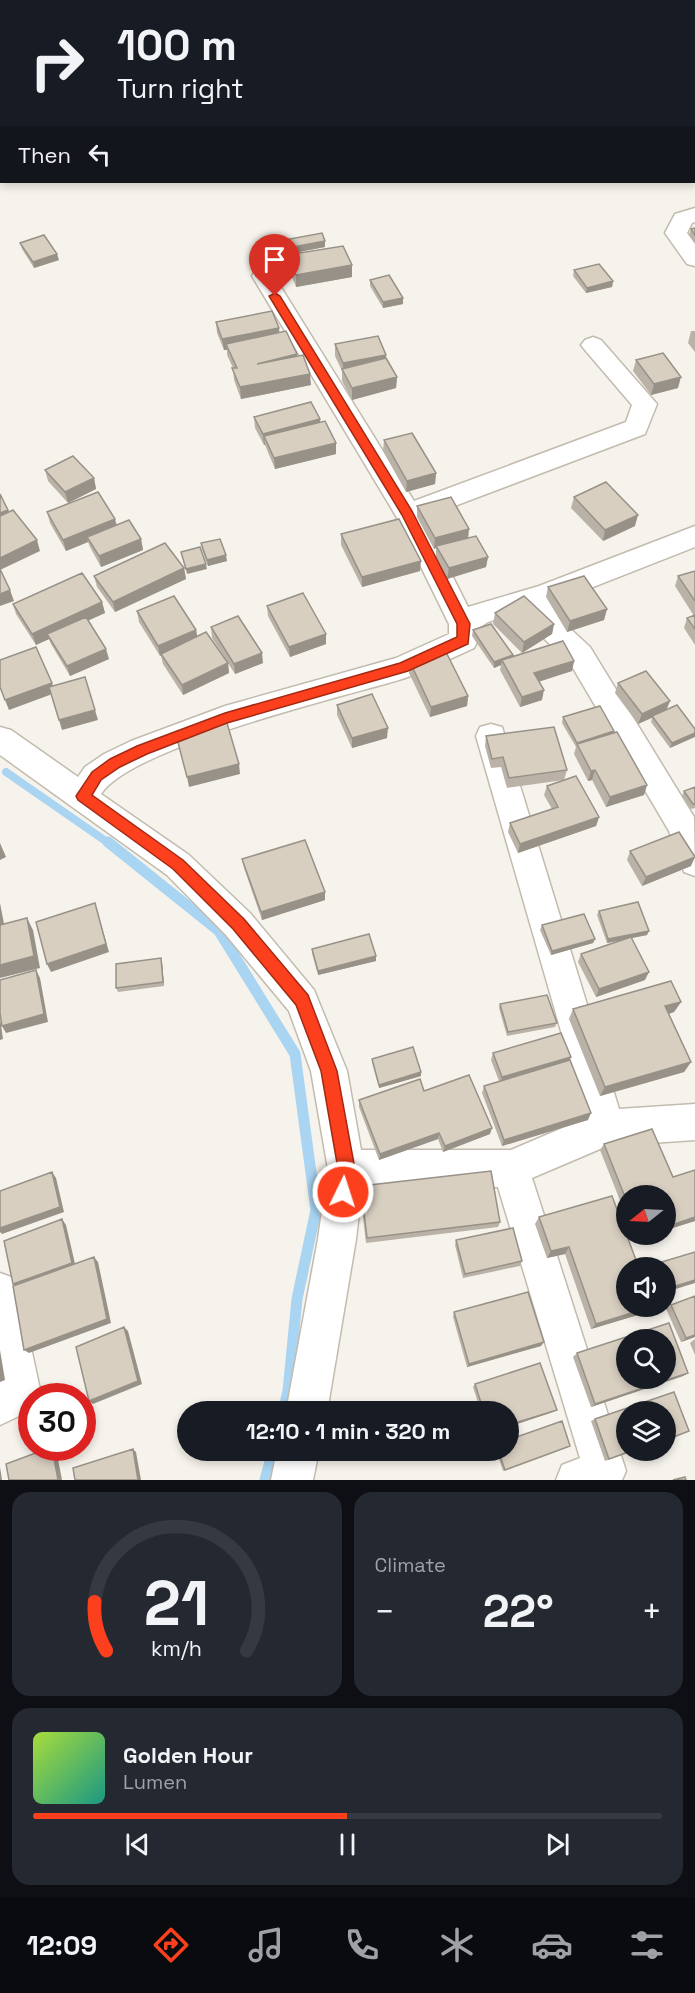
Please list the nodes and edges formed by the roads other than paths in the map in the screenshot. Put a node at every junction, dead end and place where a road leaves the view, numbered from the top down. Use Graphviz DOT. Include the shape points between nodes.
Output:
graph roads {
  1 [pos="695,214"];
  2 [pos="695,259"];
  3 [pos="263,276"];
  4 [pos="593,345"];
  5 [pos="408,514"];
  6 [pos="695,536"];
  7 [pos="546,594"];
  8 [pos="463,624"];
  9 [pos="491,736"];
  10 [pos="3,746"];
  11 [pos="83,796"];
  12 [pos="695,862"];
  13 [pos="695,1122"];
  14 [pos="607,1128"];
  15 [pos="511,1168"];
  16 [pos="346,1169"];
  17 [pos="0,1292"];
  18 [pos="308,1401"];
  19 [pos="0,1405"];
  20 [pos="296,1461"];
  21 [pos="292,1480"];
  22 [pos="577,1480"];
  1 -- 2 [label="street" via="683,219 676,232"];
  3 -- 5 [label="street"];
  4 -- 5 [label="street" via="645,404 636,428"];
  5 -- 8 [label="street"];
  6 -- 7 [label="street"];
  7 -- 8 [label="street" via="479,614"];
  7 -- 12 [label="street" via="549,626 580,655 683,827"];
  8 -- 11 [label="street" via="464,640 403,667 225,718 142,750 96,776"];
  9 -- 14 [label="street"];
  10 -- 11 [label="street"];
  11 -- 16 [label="street" via="178,865 238,924 302,1001 329,1071"];
  13 -- 14 [label="street"];
  14 -- 15 [label="street"];
  15 -- 16 [label="street"];
  15 -- 22 [label="street" via="605,1471"];
  16 -- 18 [label="street"];
  17 -- 19 [label="street" via="21,1394"];
  20 -- 21 [label="street"];
}
